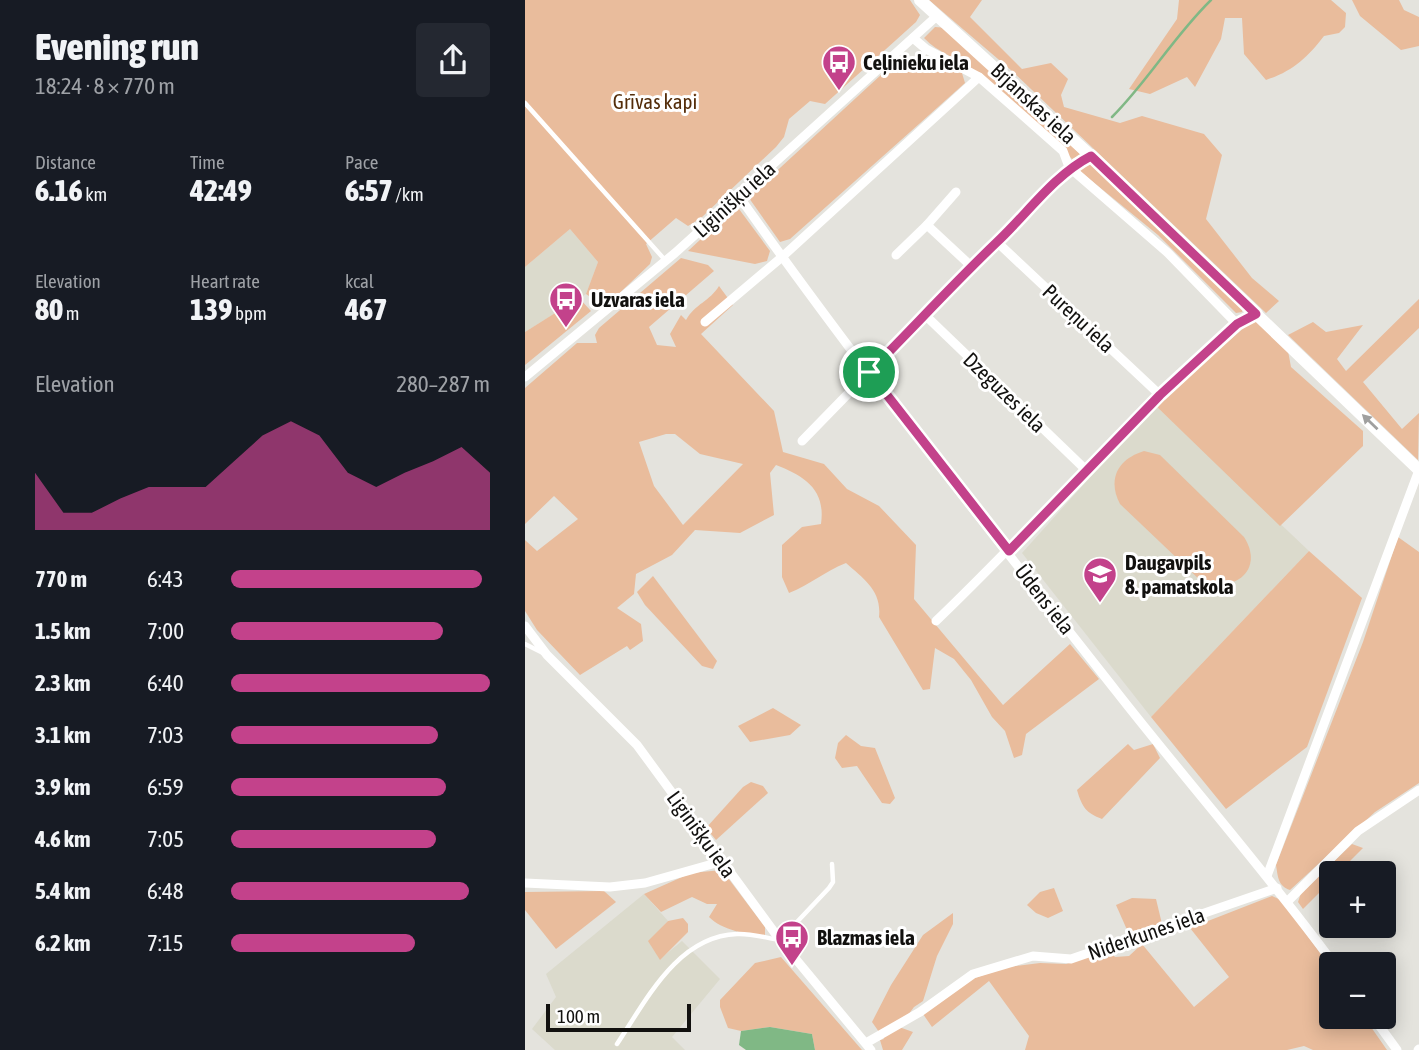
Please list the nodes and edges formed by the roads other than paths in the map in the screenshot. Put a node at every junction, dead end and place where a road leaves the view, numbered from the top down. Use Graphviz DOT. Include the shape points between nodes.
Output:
graph roads {
  1 [pos="920,0"];
  2 [pos="938,15"];
  3 [pos="913,38"];
  4 [pos="926,48"];
  5 [pos="884,65"];
  6 [pos="979,77"];
  7 [pos="525,103"];
  8 [pos="1091,156"];
  9 [pos="1069,167"];
  10 [pos="956,192"];
  11 [pos="738,195"];
  12 [pos="927,225"];
  13 [pos="997,242"];
  14 [pos="897,255"];
  15 [pos="782,257"];
  16 [pos="666,261"];
  17 [pos="970,265"];
  18 [pos="1256,314"];
  19 [pos="925,315"];
  20 [pos="705,322"];
  21 [pos="1237,324"];
  22 [pos="869,372"];
  23 [pos="525,377"];
  24 [pos="1160,395"];
  25 [pos="801,441"];
  26 [pos="1085,469"];
  27 [pos="1419,470"];
  28 [pos="1009,551"];
  29 [pos="936,621"];
  30 [pos="525,626"];
  31 [pos="525,644"];
  32 [pos="547,655"];
  33 [pos="1419,790"];
  34 [pos="723,862"];
  35 [pos="832,863"];
  36 [pos="1267,876"];
  37 [pos="525,883"];
  38 [pos="1277,888"];
  39 [pos="1288,901"];
  40 [pos="780,940"];
  41 [pos="1325,952"];
  42 [pos="1382,1029"];
  43 [pos="617,1044"];
  44 [pos="869,1047"];
  45 [pos="1397,1050"];
  1 -- 2 [label="main road, Brjanskas iela"];
  2 -- 3 [label="street, Liginišķu iela"];
  2 -- 8 [label="main road, Brjanskas iela"];
  3 -- 4 [label="street"];
  3 -- 5 [label="street, Liginišķu iela"];
  4 -- 5 [label="lane" via="913,67"];
  4 -- 6 [label="street"];
  5 -- 11 [label="street, Liginišķu iela"];
  6 -- 9 [label="street" via="1063,150"];
  6 -- 15 [label="street"];
  7 -- 16 [label="lane"];
  8 -- 9 [label="street"];
  8 -- 18 [label="main road, Brjanskas iela"];
  9 -- 13 [label="street"];
  9 -- 21 [label="street" via="1168,253"];
  10 -- 12 [label="street"];
  11 -- 15 [label="street, Ūdens iela"];
  11 -- 16 [label="street, Liginišķu iela"];
  12 -- 14 [label="street"];
  12 -- 17 [label="street"];
  13 -- 17 [label="street"];
  13 -- 24 [label="street, Pureņu iela"];
  15 -- 20 [label="street"];
  15 -- 22 [label="street, Ūdens iela"];
  16 -- 23 [label="street, Liginišķu iela"];
  17 -- 19 [label="street"];
  18 -- 21 [label="street"];
  27 -- 18 [label="main road, Brjanskas iela, one-way"];
  19 -- 22 [label="street"];
  19 -- 26 [label="street, Dzeguzes iela"];
  21 -- 24 [label="street"];
  22 -- 25 [label="street"];
  22 -- 28 [label="street, Ūdens iela"];
  24 -- 26 [label="street"];
  26 -- 28 [label="street"];
  27 -- 36 [label="street"];
  28 -- 29 [label="street"];
  28 -- 36 [label="street, Ūdens iela" via="1117,693"];
  30 -- 32 [label="street, Liginišķu iela"];
  31 -- 32 [label="lane"];
  32 -- 34 [label="street, Liginišķu iela" via="637,745"];
  33 -- 39 [label="street" via="1358,831"];
  34 -- 37 [label="street" via="621,886"];
  34 -- 40 [label="street, Liginišķu iela"];
  35 -- 40 [label="lane" via="829,888"];
  36 -- 38 [label="street, Ūdens iela"];
  38 -- 39 [label="street, Ūdens iela"];
  38 -- 44 [label="street, Niderkunes iela" via="1071,959 1033,956 973,974"];
  39 -- 41 [label="street, Ūdens iela"];
  40 -- 43 [label="lane" via="740,933 711,938 689,949"];
  40 -- 44 [label="street, Liginišķu iela"];
  42 -- 45 [label="street"];
}
